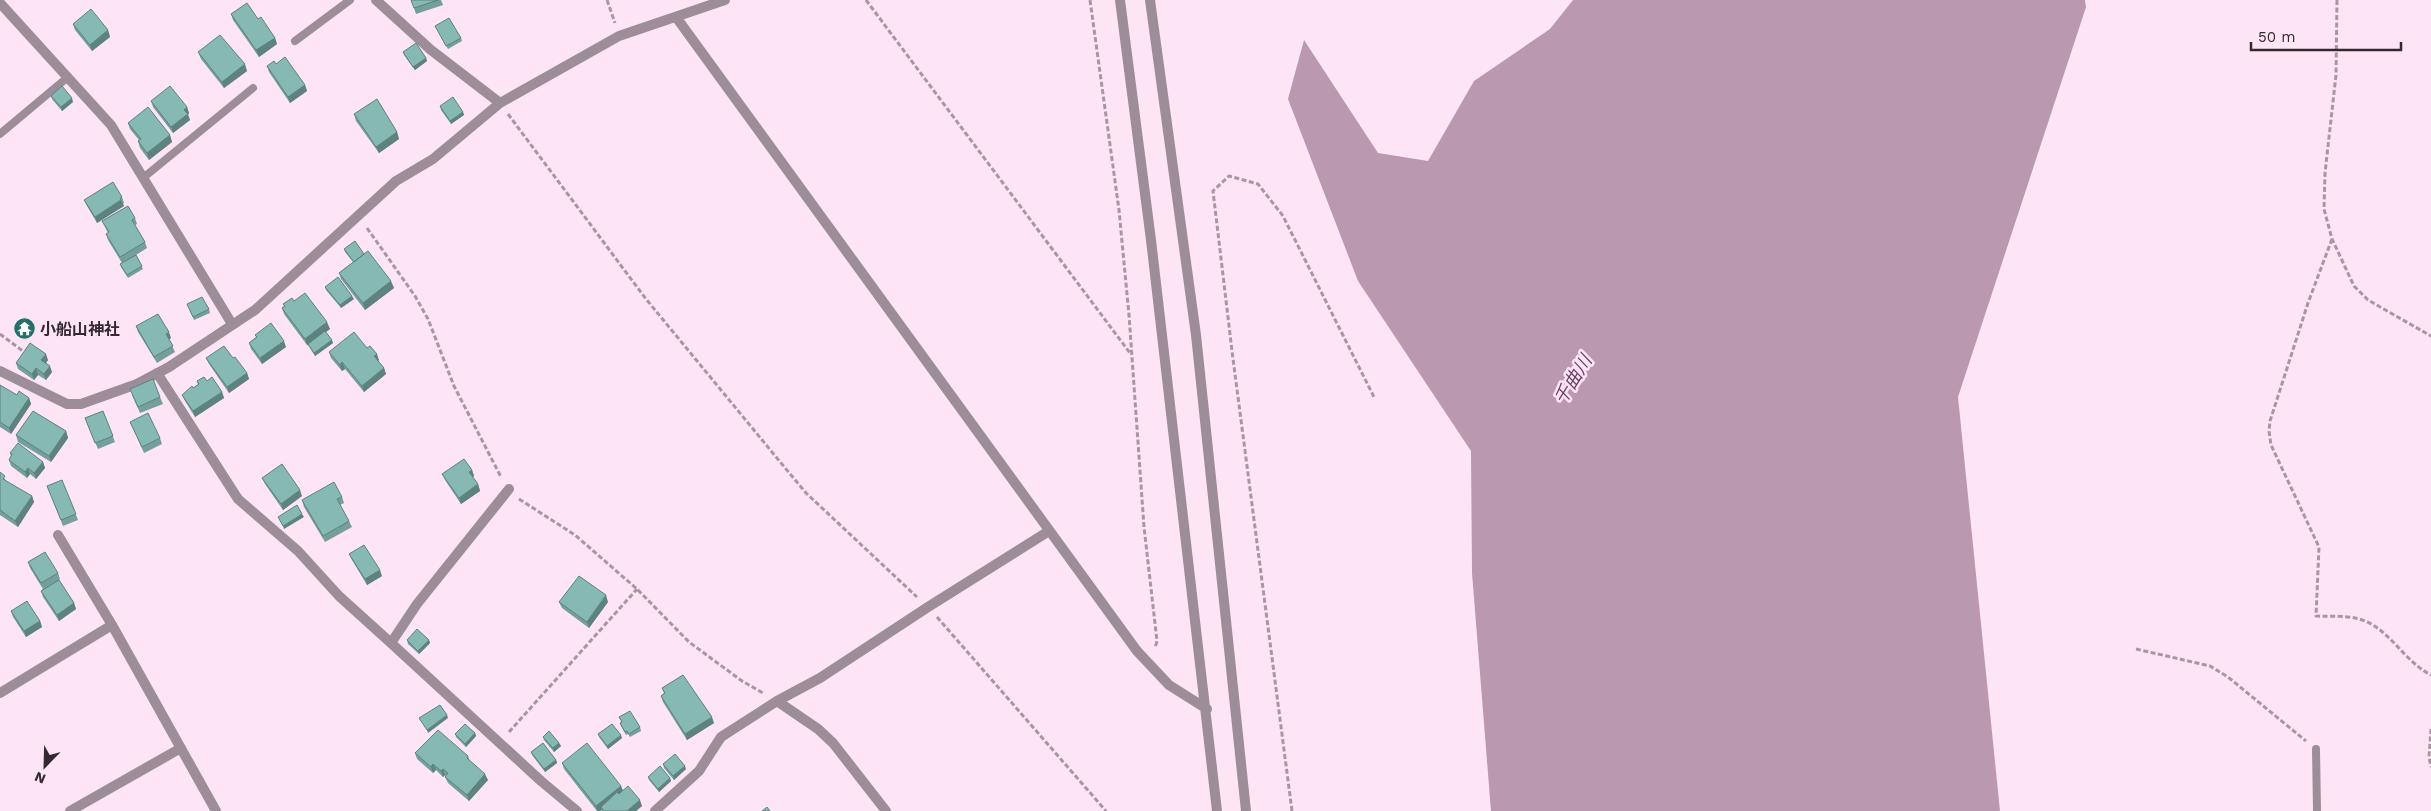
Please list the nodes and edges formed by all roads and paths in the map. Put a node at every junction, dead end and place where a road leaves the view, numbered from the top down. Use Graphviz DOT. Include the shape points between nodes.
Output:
graph roads {
  1 [pos="350,0"];
  2 [pos="376,0"];
  3 [pos="607,0"];
  4 [pos="725,0"];
  5 [pos="866,0"];
  6 [pos="1090,0"];
  7 [pos="1120,0"];
  8 [pos="1150,0"];
  9 [pos="2337,0"];
  10 [pos="0,3"];
  11 [pos="676,17"];
  12 [pos="619,36"];
  13 [pos="295,41"];
  14 [pos="68,77"];
  15 [pos="253,88"];
  16 [pos="500,103"];
  17 [pos="0,134"];
  18 [pos="143,178"];
  19 [pos="357,215"];
  20 [pos="2332,239"];
  21 [pos="232,324"];
  22 [pos="0,334"];
  23 [pos="2431,336"];
  24 [pos="24,352"];
  25 [pos="1130,354"];
  26 [pos="0,370"];
  27 [pos="157,373"];
  28 [pos="1374,397"];
  29 [pos="509,489"];
  30 [pos="1049,531"];
  31 [pos="58,535"];
  32 [pos="637,589"];
  33 [pos="928,607"];
  34 [pos="112,625"];
  35 [pos="391,643"];
  36 [pos="2136,649"];
  37 [pos="1151,665"];
  38 [pos="2431,675"];
  39 [pos="0,693"];
  40 [pos="777,701"];
  41 [pos="1207,709"];
  42 [pos="2431,729"];
  43 [pos="500,742"];
  44 [pos="181,748"];
  45 [pos="2316,749"];
  46 [pos="2431,767"];
  47 [pos="70,811"];
  48 [pos="216,811"];
  49 [pos="578,811"];
  50 [pos="655,811"];
  51 [pos="886,811"];
  52 [pos="1106,811"];
  53 [pos="1217,811"];
  54 [pos="1246,811"];
  55 [pos="1292,811"];
  56 [pos="2317,811"];
  1 -- 13 [label="lane"];
  2 -- 16 [label="street" via="431,50"];
  3 -- 12 [label="path"];
  4 -- 11 [label="street"];
  5 -- 25 [label="path"];
  6 -- 25 [label="path" via="1119,210"];
  7 -- 41 [label="street"];
  8 -- 54 [label="street" via="1196,335"];
  9 -- 20 [label="path" via="2336,75 2324,209"];
  10 -- 14 [label="street"];
  11 -- 12 [label="street"];
  11 -- 30 [label="street"];
  12 -- 16 [label="street"];
  14 -- 17 [label="lane"];
  14 -- 18 [label="street" via="111,125"];
  15 -- 18 [label="lane"];
  16 -- 19 [label="street" via="433,159 396,181"];
  16 -- 33 [label="path" via="646,298 786,470 806,493"];
  18 -- 21 [label="street"];
  19 -- 21 [label="street" via="255,310"];
  19 -- 29 [label="path" via="424,311 468,416"];
  20 -- 23 [label="path" via="2354,286 2368,300"];
  20 -- 38 [label="path" via="2270,421 2271,445 2319,547 2316,616 2358,618 2377,626 2413,664"];
  21 -- 27 [label="street"];
  22 -- 24 [label="path"];
  25 -- 37 [label="path" via="1157,641"];
  26 -- 27 [label="street" via="67,404 81,404"];
  27 -- 35 [label="street" via="238,500 298,551 339,596"];
  28 -- 55 [label="path" via="1283,216 1258,184 1229,176 1213,191"];
  29 -- 32 [label="path" via="516,497 575,535"];
  29 -- 35 [label="street" via="417,604"];
  30 -- 33 [label="street"];
  30 -- 37 [label="street" via="1137,651"];
  31 -- 34 [label="street"];
  32 -- 40 [label="path" via="689,642 742,681"];
  32 -- 43 [label="path"];
  33 -- 40 [label="street" via="820,678"];
  33 -- 52 [label="path"];
  34 -- 39 [label="street"];
  34 -- 44 [label="street"];
  35 -- 43 [label="street"];
  36 -- 45 [label="path" via="2210,666"];
  37 -- 41 [label="street" via="1169,685"];
  40 -- 50 [label="street" via="721,737 699,771"];
  40 -- 51 [label="street" via="833,743"];
  41 -- 53 [label="street"];
  42 -- 46 [label="path"];
  43 -- 49 [label="street"];
  44 -- 47 [label="street"];
  44 -- 48 [label="street"];
  45 -- 56 [label="lane"];
}
